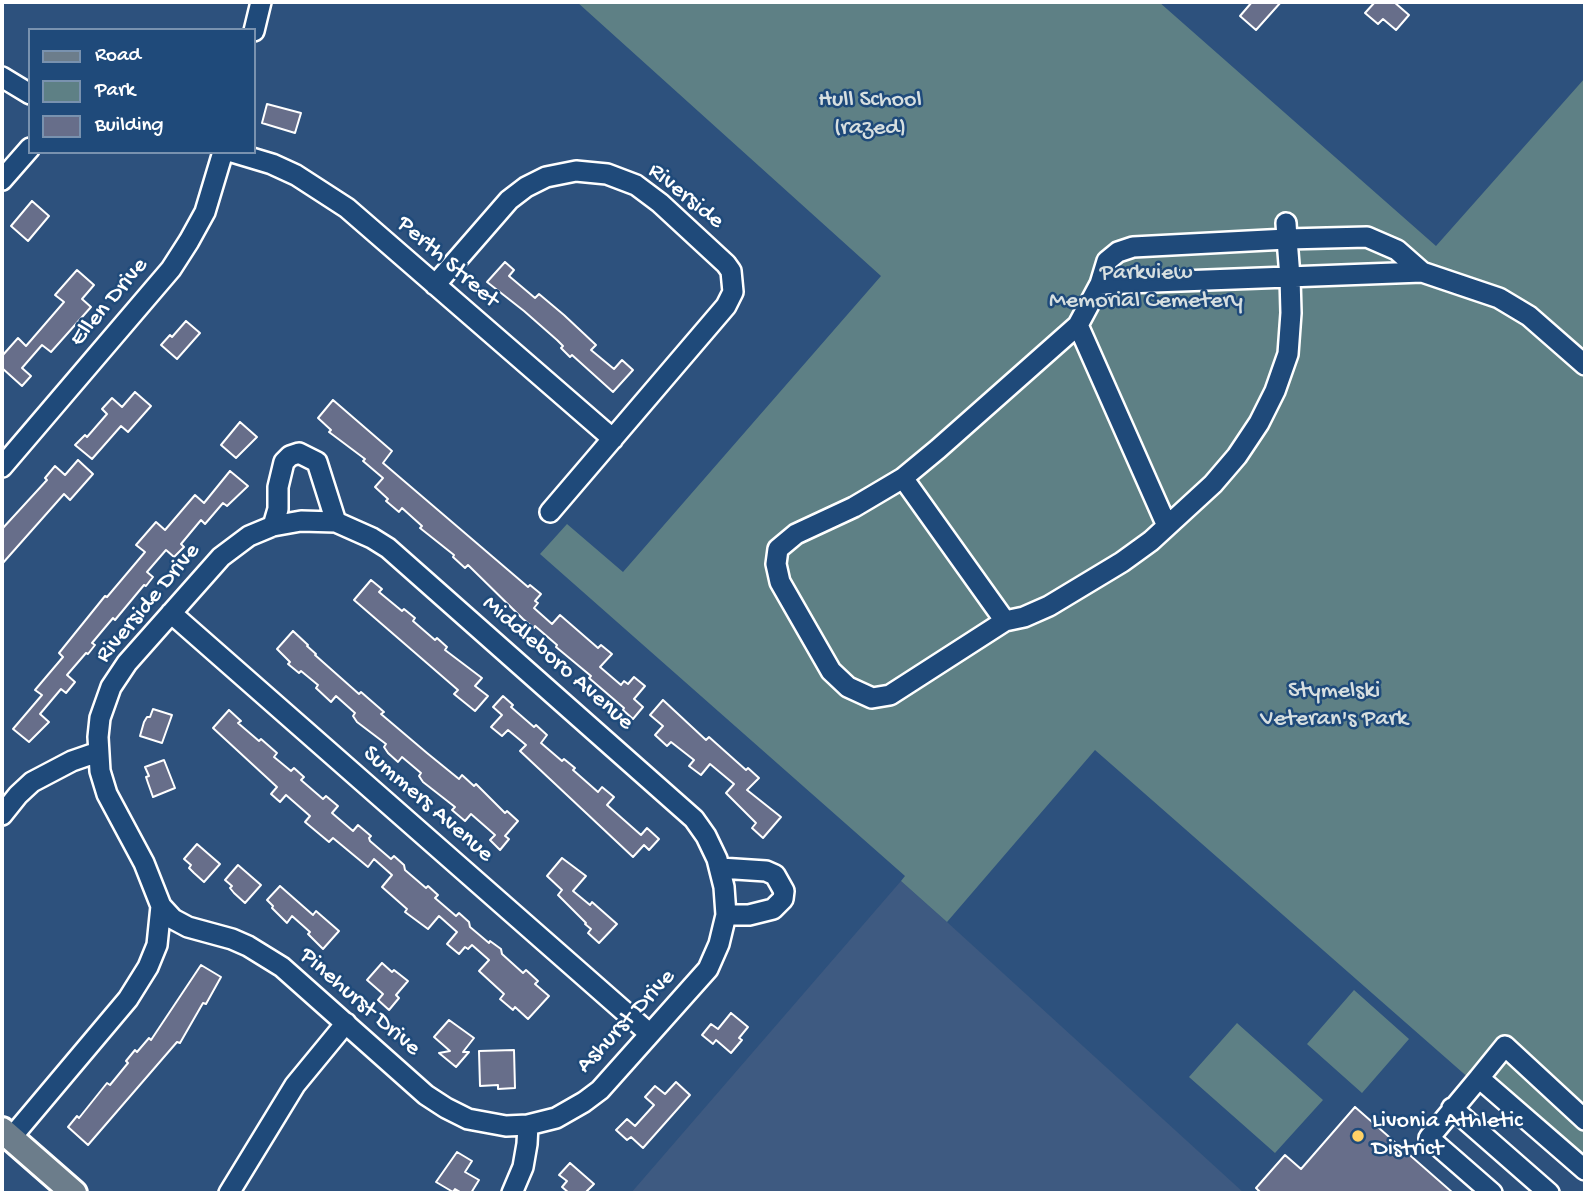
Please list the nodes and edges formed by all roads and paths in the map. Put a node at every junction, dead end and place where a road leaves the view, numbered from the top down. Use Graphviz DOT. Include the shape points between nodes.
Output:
graph roads {
  1 [pos="261,2"];
  2 [pos="255,28"];
  3 [pos="2,77"];
  4 [pos="28,93"];
  5 [pos="28,150"];
  6 [pos="222,154"];
  7 [pos="239,154"];
  8 [pos="2,180"];
  9 [pos="1287,231"];
  10 [pos="1422,272"];
  11 [pos="1290,277"];
  12 [pos="1100,284"];
  13 [pos="435,285"];
  14 [pos="1078,325"];
  15 [pos="1585,365"];
  16 [pos="613,439"];
  17 [pos="2,467"];
  18 [pos="903,478"];
  19 [pos="550,512"];
  20 [pos="301,521"];
  21 [pos="337,522"];
  22 [pos="273,526"];
  23 [pos="1167,526"];
  24 [pos="171,614"];
  25 [pos="1005,621"];
  26 [pos="98,752"];
  27 [pos="2,815"];
  28 [pos="722,878"];
  29 [pos="161,906"];
  30 [pos="726,915"];
  31 [pos="346,1023"];
  32 [pos="650,1034"];
  33 [pos="1479,1078"];
  34 [pos="1452,1108"];
  35 [pos="1585,1120"];
  36 [pos="528,1125"];
  37 [pos="6,1134"];
  38 [pos="1585,1170"];
  39 [pos="74,1193"];
  40 [pos="229,1193"];
  41 [pos="512,1193"];
  42 [pos="1492,1193"];
  43 [pos="1549,1193"];
  1 -- 2 [label="street"];
  3 -- 4 [label="street"];
  5 -- 8 [label="street"];
  6 -- 17 [label="street, Ellen Drive" via="205,212 171,269"];
  7 -- 13 [label="street, Perth Street" via="272,164 320,188"];
  9 -- 10 [label="street" via="1367,237 1396,250"];
  9 -- 11 [label="street"];
  9 -- 12 [label="street" via="1133,247 1107,261"];
  10 -- 11 [label="street"];
  10 -- 15 [label="street" via="1499,298 1529,316"];
  11 -- 12 [label="street"];
  11 -- 23 [label="street" via="1288,354 1275,391 1237,456"];
  12 -- 14 [label="street"];
  13 -- 16 [label="street, Perth Street"];
  13 -- 16 [label="street, Riverside" via="509,200 547,177 576,171 607,174 636,185 660,203 726,264 733,276 733,292"];
  14 -- 18 [label="street"];
  14 -- 23 [label="street"];
  16 -- 19 [label="street"];
  18 -- 25 [label="street"];
  18 -- 25 [label="street" via="796,534 778,549 780,582 831,671 848,687 872,698 890,695"];
  20 -- 21 [label="street, Middleboro Avenue"];
  20 -- 22 [label="street, Riverside Drive"];
  21 -- 22 [label="street" via="317,462 299,453 284,462"];
  21 -- 28 [label="street, Middleboro Avenue" via="388,548 676,802 706,836"];
  22 -- 24 [label="street, Riverside Drive" via="220,557"];
  23 -- 25 [label="street" via="1089,583 1049,606"];
  24 -- 26 [label="street, Riverside Drive" via="111,687 100,718"];
  24 -- 32 [label="street, Summers Avenue"];
  26 -- 27 [label="street" via="32,782"];
  26 -- 29 [label="street, Riverside Drive" via="107,794"];
  28 -- 30 [label="street, Ashurst Drive"];
  28 -- 30 [label="street" via="766,871 775,875 784,891 778,905 756,914"];
  29 -- 31 [label="street, Pinehurst Drive" via="188,927 232,939 268,957"];
  29 -- 37 [label="street, Riverside Drive" via="156,945 139,984"];
  30 -- 32 [label="street, Ashurst Drive" via="708,969"];
  31 -- 36 [label="street, Pinehurst Drive" via="446,1108 487,1124"];
  31 -- 40 [label="street" via="295,1085"];
  32 -- 36 [label="street, Ashurst Drive" via="584,1102 556,1118"];
  33 -- 34 [label="street"];
  33 -- 35 [label="street" via="1505,1046"];
  33 -- 38 [label="street"];
  34 -- 42 [label="street" via="1429,1138"];
  34 -- 43 [label="street"];
  36 -- 41 [label="street" via="523,1167"];
  37 -- 39 [label="main road"];
}
